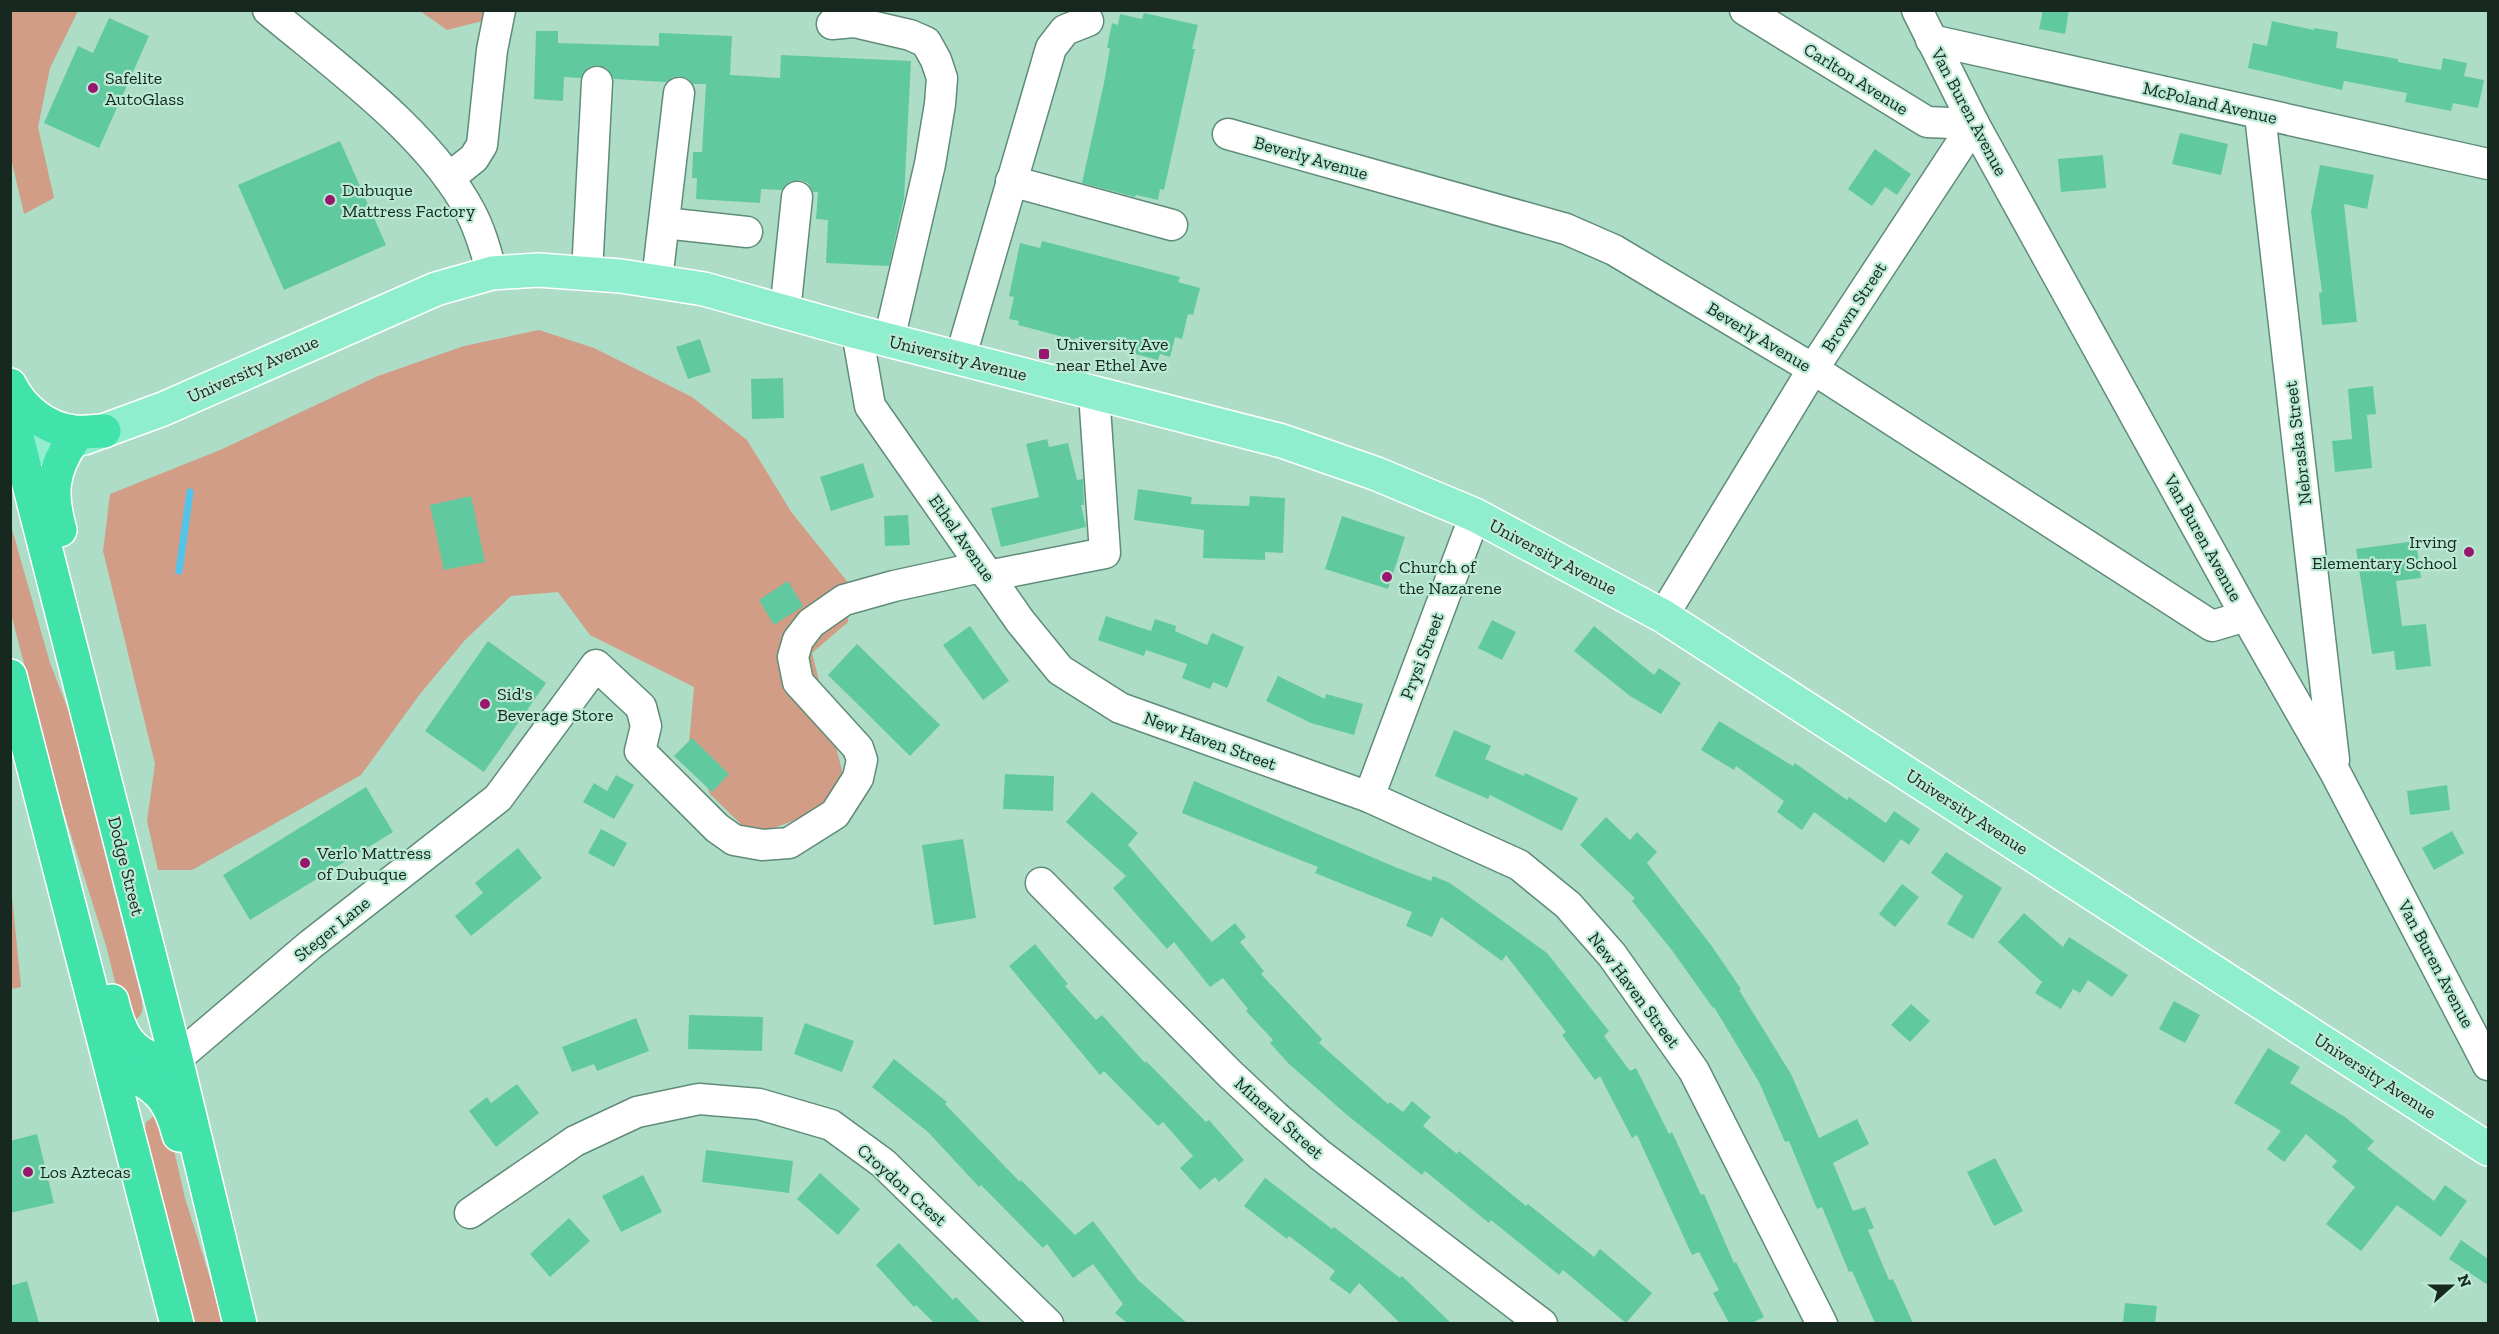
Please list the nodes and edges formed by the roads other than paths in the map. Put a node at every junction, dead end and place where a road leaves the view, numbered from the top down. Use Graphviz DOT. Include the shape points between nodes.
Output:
graph roads {
  1 [pos="268,10"];
  2 [pos="500,10"];
  3 [pos="1745,10"];
  4 [pos="1917,10"];
  5 [pos="1088,21"];
  6 [pos="832,24"];
  7 [pos="1931,40"];
  8 [pos="597,82"];
  9 [pos="679,93"];
  10 [pos="2260,115"];
  11 [pos="1974,124"];
  12 [pos="1228,134"];
  13 [pos="2488,164"];
  14 [pos="449,178"];
  15 [pos="1011,181"];
  16 [pos="796,196"];
  17 [pos="664,223"];
  18 [pos="1172,225"];
  19 [pos="747,232"];
  20 [pos="492,273"];
  21 [pos="587,273"];
  22 [pos="657,280"];
  23 [pos="785,312"];
  24 [pos="857,332"];
  25 [pos="888,340"];
  26 [pos="960,359"];
  27 [pos="1813,369"];
  28 [pos="10,385"];
  29 [pos="1094,393"];
  30 [pos="10,410"];
  31 [pos="104,431"];
  32 [pos="73,440"];
  33 [pos="16,453"];
  34 [pos="10,499"];
  35 [pos="1475,515"];
  36 [pos="985,571"];
  37 [pos="1663,616"];
  38 [pos="2246,616"];
  39 [pos="10,676"];
  40 [pos="1120,708"];
  41 [pos="88,719"];
  42 [pos="2335,772"];
  43 [pos="1369,797"];
  44 [pos="52,837"];
  45 [pos="1041,883"];
  46 [pos="170,1061"];
  47 [pos="2488,1065"];
  48 [pos="123,1078"];
  49 [pos="2488,1149"];
  50 [pos="470,1213"];
  51 [pos="237,1310"];
  52 [pos="177,1323"];
  53 [pos="1048,1323"];
  54 [pos="1542,1323"];
  55 [pos="1822,1323"];
  1 -- 14 [label="street" via="407,130"];
  2 -- 14 [label="street" via="482,145 474,158"];
  3 -- 11 [label="street, Carlton Avenue" via="1927,122"];
  4 -- 7 [label="street, Van Buren Avenue"];
  5 -- 15 [label="street" via="1065,30 1050,48"];
  6 -- 25 [label="street" via="854,22 926,42 942,78 930,164"];
  7 -- 10 [label="street, McPoland Avenue"];
  7 -- 11 [label="street, Van Buren Avenue"];
  8 -- 21 [label="street"];
  9 -- 17 [label="street"];
  10 -- 13 [label="street, McPoland Avenue"];
  10 -- 42 [label="street, Nebraska Street"];
  11 -- 27 [label="street, Brown Street"];
  11 -- 38 [label="street, Van Buren Avenue"];
  12 -- 27 [label="street, Beverly Avenue" via="1566,229 1614,250"];
  14 -- 20 [label="street" via="471,212"];
  15 -- 18 [label="street"];
  15 -- 26 [label="street"];
  16 -- 23 [label="street"];
  17 -- 19 [label="street"];
  17 -- 22 [label="street"];
  20 -- 21 [label="main road, University Avenue"];
  20 -- 31 [label="main road, University Avenue" via="436,289"];
  21 -- 22 [label="main road, University Avenue"];
  22 -- 23 [label="main road, University Avenue"];
  23 -- 24 [label="main road, University Avenue"];
  24 -- 25 [label="main road, University Avenue"];
  24 -- 36 [label="street, Ethel Avenue" via="870,406"];
  25 -- 26 [label="main road, University Avenue"];
  26 -- 29 [label="main road, University Avenue"];
  27 -- 37 [label="street, Brown Street"];
  27 -- 38 [label="street, Beverly Avenue" via="2212,626"];
  28 -- 31 [label="highway" via="25,407 45,423 75,432"];
  29 -- 35 [label="main road, University Avenue" via="1282,441 1377,474"];
  29 -- 36 [label="street" via="1105,553"];
  30 -- 33 [label="highway, Dodge Street"];
  31 -- 32 [label="main road, University Avenue"];
  32 -- 33 [label="main road, University Avenue"];
  32 -- 41 [label="highway" via="57,467 52,497 90,650 94,686"];
  33 -- 41 [label="highway, Dodge Street"];
  34 -- 41 [label="highway" via="42,614"];
  35 -- 37 [label="main road, University Avenue"];
  35 -- 43 [label="street, Prysi Street"];
  36 -- 40 [label="street, Ethel Avenue" via="1059,670"];
  36 -- 46 [label="street, Steger Lane" via="894,586 844,600 811,623 798,640 793,657 798,682 858,748 862,759 858,778 835,814 789,843 762,846 734,840 717,828 640,751 646,726 641,707 596,665 498,798"];
  37 -- 49 [label="main road, University Avenue"];
  38 -- 42 [label="street, Van Buren Avenue"];
  39 -- 44 [label="highway"];
  40 -- 43 [label="street, New Haven Street"];
  41 -- 46 [label="highway, Dodge Street"];
  42 -- 47 [label="street, Van Buren Avenue"];
  43 -- 55 [label="street, New Haven Street" via="1519,865 1568,905 1612,955 1694,1071"];
  44 -- 46 [label="highway" via="97,937 116,1021 124,1037 140,1054"];
  44 -- 48 [label="highway"];
  45 -- 54 [label="street, Mineral Street" via="1275,1116 1320,1155"];
  46 -- 48 [label="street, Steger Lane"];
  46 -- 51 [label="highway, Dodge Street"];
  48 -- 51 [label="highway" via="144,1081 166,1099 200,1216"];
  48 -- 52 [label="highway"];
  50 -- 53 [label="street, Croydon Crest" via="575,1140 637,1112 699,1099 759,1104 831,1125 883,1164"];
}
